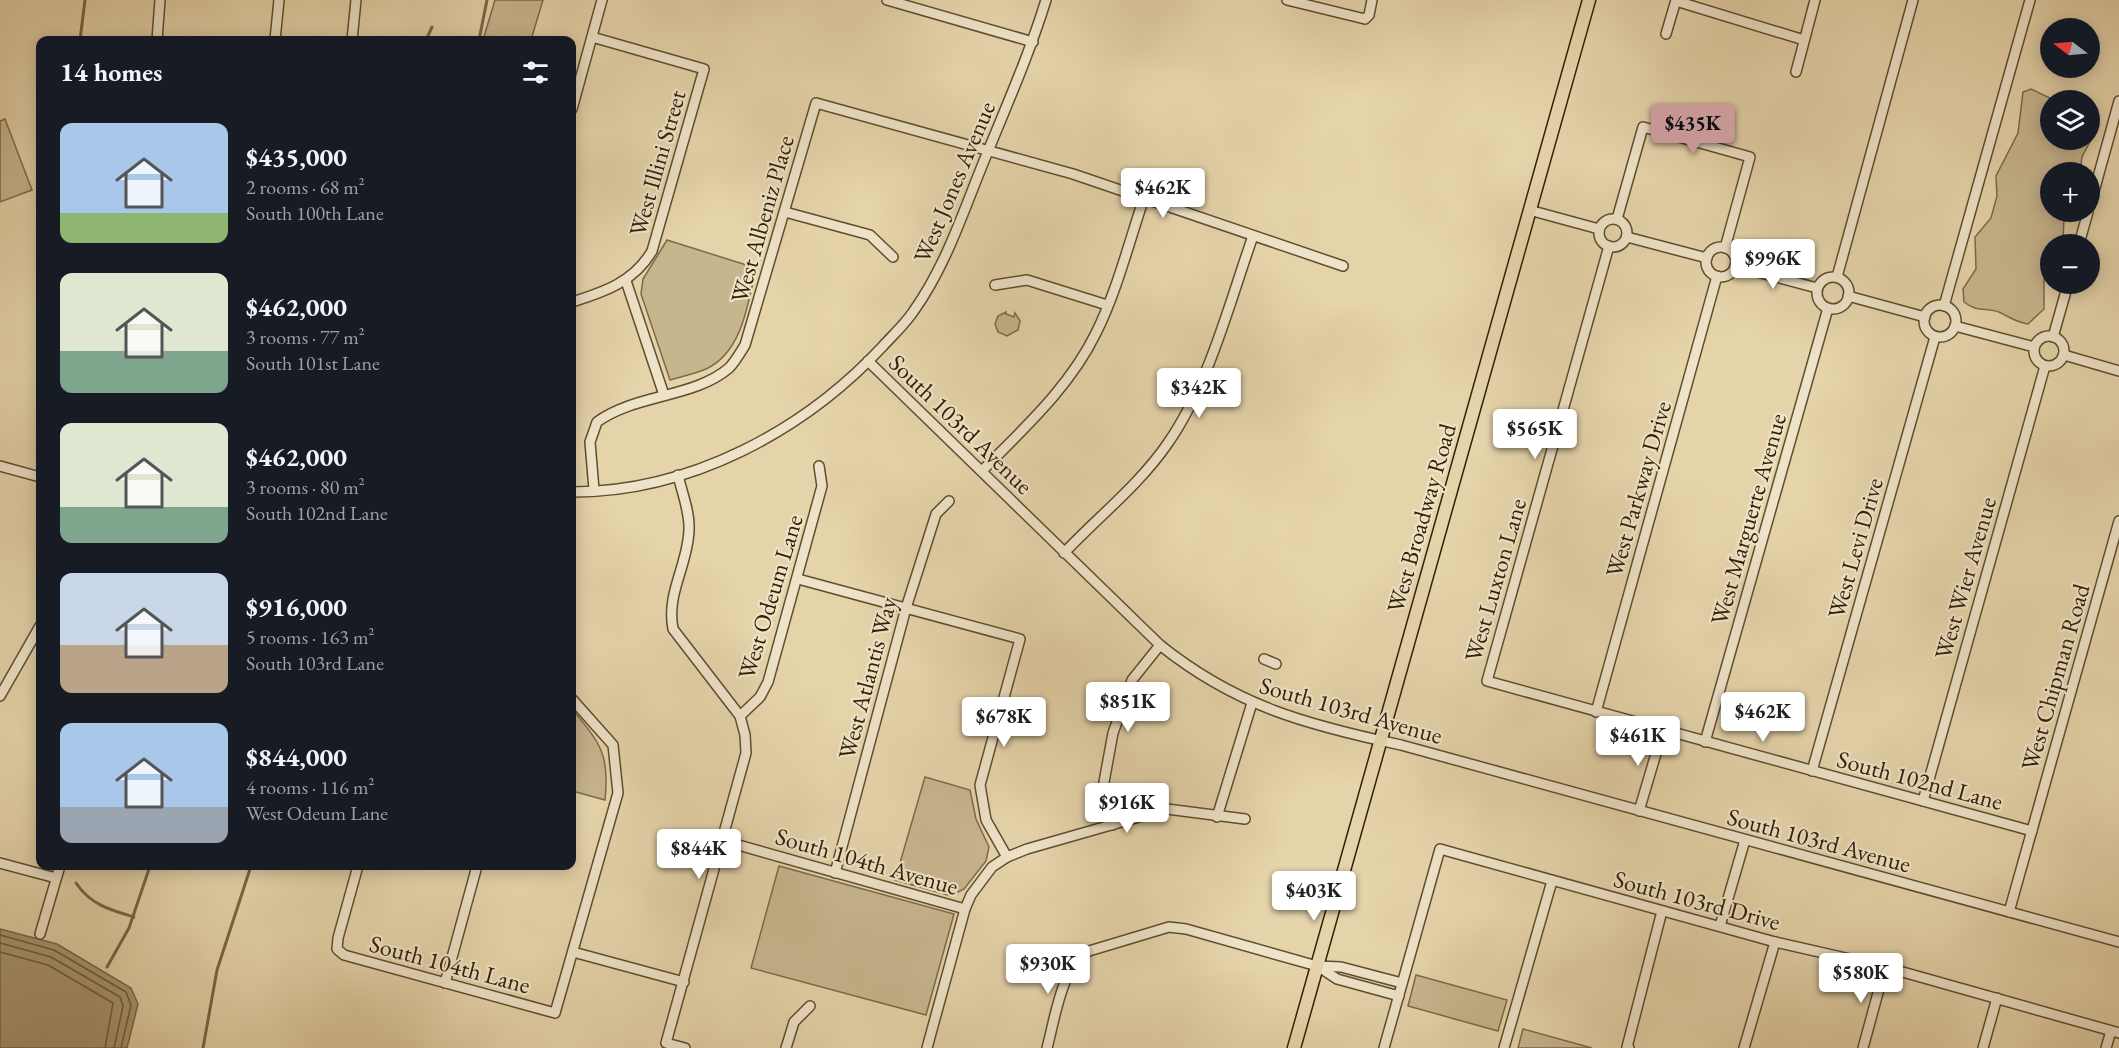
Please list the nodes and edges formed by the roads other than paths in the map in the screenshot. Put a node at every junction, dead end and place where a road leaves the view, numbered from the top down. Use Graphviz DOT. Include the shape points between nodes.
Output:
graph roads {
  1 [pos="160,0"];
  2 [pos="279,0"];
  3 [pos="356,0"];
  4 [pos="602,0"];
  5 [pos="887,0"];
  6 [pos="1046,0"];
  7 [pos="1287,0"];
  8 [pos="1372,0"];
  9 [pos="1589,0"];
  10 [pos="1815,0"];
  11 [pos="1913,0"];
  12 [pos="2030,0"];
  13 [pos="1676,1"];
  14 [pos="1666,34"];
  15 [pos="157,36"];
  16 [pos="275,36"];
  17 [pos="352,36"];
  18 [pos="592,37"];
  19 [pos="1804,40"];
  20 [pos="1033,42"];
  21 [pos="1796,72"];
  22 [pos="576,94"];
  23 [pos="2119,101"];
  24 [pos="989,149"];
  25 [pos="2100,170"];
  26 [pos="1144,198"];
  27 [pos="1529,210"];
  28 [pos="785,212"];
  29 [pos="1617,219"];
  30 [pos="1599,229"];
  31 [pos="1253,236"];
  32 [pos="1627,237"];
  33 [pos="1609,246"];
  34 [pos="1725,248"];
  35 [pos="893,257"];
  36 [pos="1707,258"];
  37 [pos="1343,266"];
  38 [pos="1735,266"];
  39 [pos="1717,276"];
  40 [pos="1837,278"];
  41 [pos="626,281"];
  42 [pos="995,285"];
  43 [pos="1817,288"];
  44 [pos="2065,294"];
  45 [pos="1848,296"];
  46 [pos="576,301"];
  47 [pos="1107,305"];
  48 [pos="1944,306"];
  49 [pos="1828,308"];
  50 [pos="1925,317"];
  51 [pos="1955,326"];
  52 [pos="1935,337"];
  53 [pos="2053,337"];
  54 [pos="2034,348"];
  55 [pos="2064,355"];
  56 [pos="868,361"];
  57 [pos="2045,366"];
  58 [pos="2119,371"];
  59 [pos="664,395"];
  60 [pos="0,466"];
  61 [pos="819,466"];
  62 [pos="982,471"];
  63 [pos="36,476"];
  64 [pos="678,476"];
  65 [pos="594,490"];
  66 [pos="576,492"];
  67 [pos="949,501"];
  68 [pos="2119,521"];
  69 [pos="1064,553"];
  70 [pos="798,579"];
  71 [pos="906,608"];
  72 [pos="36,633"];
  73 [pos="1160,645"];
  74 [pos="1264,659"];
  75 [pos="1276,664"];
  76 [pos="1487,681"];
  77 [pos="0,696"];
  78 [pos="576,703"];
  79 [pos="1252,703"];
  80 [pos="1596,712"];
  81 [pos="740,716"];
  82 [pos="1663,730"];
  83 [pos="1381,741"];
  84 [pos="1705,742"];
  85 [pos="1812,771"];
  86 [pos="1923,801"];
  87 [pos="1639,811"];
  88 [pos="1217,817"];
  89 [pos="1245,819"];
  90 [pos="1112,825"];
  91 [pos="2032,831"];
  92 [pos="1745,840"];
  93 [pos="724,841"];
  94 [pos="1007,857"];
  95 [pos="0,863"];
  96 [pos="59,870"];
  97 [pos="357,870"];
  98 [pos="476,870"];
  99 [pos="835,873"];
  100 [pos="56,878"];
  101 [pos="1552,881"];
  102 [pos="965,909"];
  103 [pos="1662,911"];
  104 [pos="2009,912"];
  105 [pos="1720,926"];
  106 [pos="40,934"];
  107 [pos="1775,942"];
  108 [pos="2119,942"];
  109 [pos="573,952"];
  110 [pos="1317,966"];
  111 [pos="1885,967"];
  112 [pos="684,982"];
  113 [pos="445,983"];
  114 [pos="1402,983"];
  115 [pos="1399,996"];
  116 [pos="1997,998"];
  117 [pos="810,1006"];
  118 [pos="2115,1032"];
  119 [pos="684,1048"];
  120 [pos="786,1048"];
  121 [pos="927,1048"];
  122 [pos="1047,1048"];
  123 [pos="1294,1048"];
  124 [pos="1384,1048"];
  125 [pos="1504,1048"];
  126 [pos="1628,1048"];
  127 [pos="1744,1048"];
  128 [pos="1863,1048"];
  129 [pos="1983,1048"];
  130 [pos="2106,1048"];
  1 -- 15 [label="street"];
  2 -- 16 [label="street"];
  3 -- 17 [label="street"];
  4 -- 18 [label="street"];
  5 -- 20 [label="street"];
  6 -- 20 [label="street, West Jones Avenue"];
  7 -- 8 [label="street" via="1365,19"];
  9 -- 27 [label="main road, West Broadway Road"];
  10 -- 19 [label="street"];
  11 -- 40 [label="street"];
  12 -- 48 [label="street"];
  13 -- 14 [label="street"];
  13 -- 19 [label="street"];
  18 -- 22 [label="street"];
  18 -- 41 [label="street, West Illini Street" via="704,69 656,243 646,262"];
  19 -- 21 [label="street"];
  20 -- 24 [label="street, West Jones Avenue"];
  23 -- 25 [label="street"];
  24 -- 26 [label="street"];
  24 -- 28 [label="street, West Albeniz Place" via="816,103"];
  24 -- 56 [label="street, West Jones Avenue" via="940,269 912,313"];
  26 -- 31 [label="street"];
  26 -- 47 [label="street"];
  27 -- 30 [label="street"];
  27 -- 83 [label="main road, West Broadway Road"];
  28 -- 35 [label="street" via="870,235"];
  28 -- 59 [label="street, West Albeniz Place" via="745,345 730,366 715,378"];
  29 -- 30 [label="street" via="1608,219"];
  29 -- 32 [label="street" via="1627,228"];
  29 -- 34 [label="street" via="1643,127 1750,157"];
  30 -- 33 [label="street" via="1601,240"];
  31 -- 37 [label="street"];
  31 -- 69 [label="street" via="1191,406 1150,465"];
  32 -- 33 [label="street" via="1620,245"];
  32 -- 36 [label="street"];
  33 -- 76 [label="street, West Luxton Lane"];
  34 -- 36 [label="street" via="1715,249"];
  34 -- 38 [label="street" via="1732,253"];
  36 -- 39 [label="street" via="1707,268"];
  38 -- 39 [label="street" via="1730,274"];
  38 -- 43 [label="street"];
  39 -- 80 [label="street, West Parkway Drive"];
  40 -- 43 [label="street" via="1825,279"];
  40 -- 45 [label="street" via="1846,285"];
  41 -- 46 [label="street"];
  41 -- 59 [label="street"];
  42 -- 47 [label="street" via="1027,280"];
  43 -- 49 [label="street" via="1818,299"];
  44 -- 53 [label="street"];
  45 -- 49 [label="street" via="1841,306"];
  45 -- 50 [label="street"];
  47 -- 62 [label="street" via="1097,332 1062,387"];
  48 -- 50 [label="street" via="1934,307"];
  48 -- 51 [label="street" via="1952,311"];
  49 -- 84 [label="street, West Marguerte Avenue"];
  50 -- 52 [label="street" via="1925,327"];
  51 -- 52 [label="street" via="1945,336"];
  51 -- 54 [label="street"];
  52 -- 85 [label="street, West Levi Drive"];
  53 -- 54 [label="street" via="2042,338"];
  53 -- 55 [label="street" via="2062,344"];
  54 -- 57 [label="street" via="2035,357"];
  55 -- 57 [label="street" via="2054,366"];
  55 -- 58 [label="street"];
  56 -- 62 [label="street, South 103rd Avenue"];
  56 -- 64 [label="street, South 103rd Avenue" via="812,410 778,432 740,452"];
  57 -- 86 [label="street, West Wier Avenue"];
  59 -- 65 [label="street" via="606,415 597,422 591,455"];
  60 -- 63 [label="street"];
  61 -- 70 [label="street, West Odeum Lane" via="822,486"];
  62 -- 69 [label="street, South 103rd Avenue"];
  64 -- 65 [label="street, South 103rd Avenue"];
  64 -- 81 [label="street" via="690,529 670,613 673,629"];
  65 -- 66 [label="street, South 103rd Avenue"];
  67 -- 71 [label="street, West Atlantis Way" via="936,514"];
  68 -- 91 [label="street, West Chipman Road"];
  69 -- 73 [label="street, South 103rd Avenue"];
  70 -- 71 [label="street"];
  70 -- 81 [label="street, West Odeum Lane" via="768,682 760,697"];
  71 -- 94 [label="street" via="1020,639 980,785 986,820"];
  71 -- 99 [label="street, West Atlantis Way"];
  72 -- 77 [label="street"];
  73 -- 79 [label="street, South 103rd Avenue" via="1203,677"];
  73 -- 90 [label="street" via="1132,680 1111,743 1104,782"];
  74 -- 75 [label="street"];
  76 -- 80 [label="street, South 102nd Lane"];
  78 -- 109 [label="street" via="613,745 618,793"];
  79 -- 83 [label="street, South 103rd Avenue"];
  79 -- 88 [label="street"];
  80 -- 82 [label="street, South 102nd Lane"];
  81 -- 93 [label="street" via="746,753"];
  82 -- 84 [label="street, South 102nd Lane"];
  82 -- 87 [label="street"];
  83 -- 87 [label="street, South 103rd Avenue"];
  83 -- 110 [label="main road, West Broadway Road"];
  84 -- 85 [label="street, South 102nd Lane"];
  85 -- 86 [label="street, South 102nd Lane"];
  86 -- 91 [label="street, South 102nd Lane"];
  87 -- 92 [label="street, South 103rd Avenue"];
  88 -- 89 [label="street"];
  88 -- 90 [label="street" via="1167,809"];
  90 -- 94 [label="street"];
  91 -- 104 [label="street, West Chipman Road"];
  92 -- 104 [label="street, South 103rd Avenue"];
  92 -- 105 [label="street"];
  93 -- 99 [label="street, South 104th Avenue"];
  93 -- 112 [label="street"];
  94 -- 102 [label="street" via="980,881"];
  95 -- 100 [label="street"];
  96 -- 100 [label="street"];
  97 -- 113 [label="street, South 104th Lane" via="337,949 344,955"];
  98 -- 113 [label="street"];
  99 -- 102 [label="street, South 104th Avenue"];
  100 -- 106 [label="street"];
  101 -- 103 [label="street, South 103rd Drive"];
  101 -- 114 [label="street, South 103rd Drive" via="1440,849"];
  101 -- 125 [label="street"];
  102 -- 121 [label="street"];
  103 -- 105 [label="street, South 103rd Drive"];
  103 -- 126 [label="street"];
  104 -- 108 [label="street, South 103rd Avenue"];
  105 -- 107 [label="street, South 103rd Drive"];
  107 -- 111 [label="street, South 103rd Drive"];
  107 -- 127 [label="street"];
  109 -- 112 [label="street"];
  109 -- 113 [label="street, South 104th Lane" via="555,1013"];
  110 -- 114 [label="street" via="1341,967"];
  110 -- 115 [label="street" via="1337,979"];
  110 -- 122 [label="street" via="1179,927 1089,951 1069,970"];
  110 -- 123 [label="main road, West Broadway Road"];
  111 -- 116 [label="street, South 103rd Drive"];
  111 -- 128 [label="street"];
  112 -- 119 [label="street" via="666,1043"];
  114 -- 115 [label="street"];
  115 -- 124 [label="street"];
  116 -- 118 [label="street, South 103rd Drive"];
  116 -- 129 [label="street"];
  117 -- 120 [label="street" via="794,1022"];
  118 -- 130 [label="street"];
}
